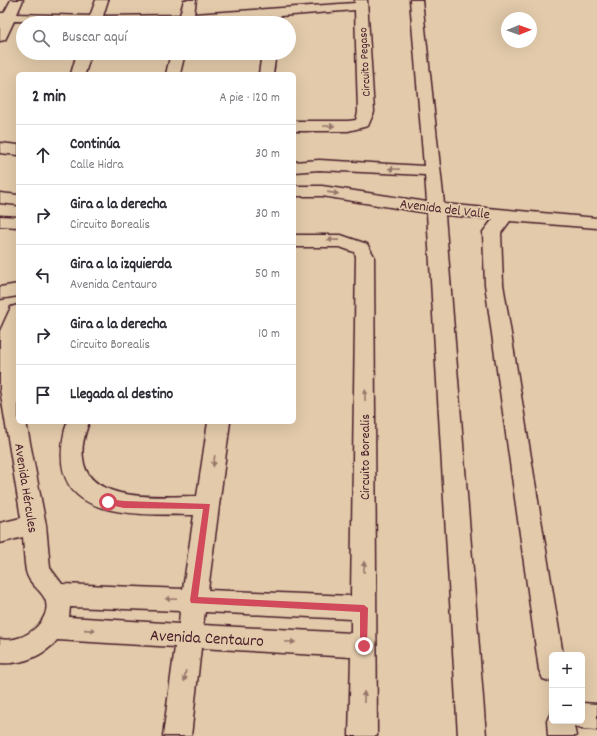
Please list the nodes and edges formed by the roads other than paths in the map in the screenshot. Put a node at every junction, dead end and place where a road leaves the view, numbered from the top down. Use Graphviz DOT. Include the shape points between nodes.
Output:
graph roads {
  1 [pos="416,0"];
  2 [pos="361,3"];
  3 [pos="0,7"];
  4 [pos="273,9"];
  5 [pos="10,10"];
  6 [pos="188,12"];
  7 [pos="97,13"];
  8 [pos="0,37"];
  9 [pos="82,60"];
  10 [pos="177,60"];
  11 [pos="267,60"];
  12 [pos="79,72"];
  13 [pos="174,72"];
  14 [pos="266,72"];
  15 [pos="296,126"];
  16 [pos="0,148"];
  17 [pos="16,150"];
  18 [pos="296,167"];
  19 [pos="433,171"];
  20 [pos="296,191"];
  21 [pos="0,198"];
  22 [pos="16,200"];
  23 [pos="435,208"];
  24 [pos="506,215"];
  25 [pos="0,221"];
  26 [pos="16,222"];
  27 [pos="597,222"];
  28 [pos="296,241"];
  29 [pos="16,290"];
  30 [pos="0,293"];
  31 [pos="16,317"];
  32 [pos="16,422"];
  33 [pos="16,424"];
  34 [pos="78,424"];
  35 [pos="219,424"];
  36 [pos="207,506"];
  37 [pos="34,525"];
  38 [pos="0,533"];
  39 [pos="56,595"];
  40 [pos="194,600"];
  41 [pos="364,608"];
  42 [pos="51,628"];
  43 [pos="190,637"];
  44 [pos="364,646"];
  45 [pos="0,651"];
  46 [pos="549,652"];
  47 [pos="585,716"];
  48 [pos="597,716"];
  49 [pos="560,724"];
  50 [pos="177,736"];
  51 [pos="363,736"];
  52 [pos="472,736"];
  53 [pos="562,736"];
  1 -- 19 [label="street"];
  2 -- 4 [label="street"];
  15 -- 2 [label="street, Circuito Pegaso, one-way" via="348,126 363,123 366,112"];
  3 -- 5 [label="street"];
  4 -- 6 [label="street"];
  5 -- 7 [label="street"];
  5 -- 8 [label="street"];
  6 -- 7 [label="street"];
  9 -- 12 [label="street"];
  10 -- 13 [label="street"];
  11 -- 14 [label="street"];
  16 -- 17 [label="street"];
  19 -- 18 [label="street, one-way" via="319,165"];
  19 -- 23 [label="street"];
  20 -- 23 [label="street, Avenida del Valle, one-way" via="322,191"];
  21 -- 22 [label="street"];
  23 -- 24 [label="street, Avenida del Valle"];
  23 -- 52 [label="street"];
  24 -- 27 [label="street, Avenida del Valle"];
  24 -- 46 [label="street" via="492,232 494,284"];
  25 -- 26 [label="street"];
  41 -- 28 [label="street, Circuito Borealis, one-way" via="365,256 361,248 341,240"];
  29 -- 30 [label="street"];
  31 -- 32 [label="street, Avenida Hércules" via="9,333 6,365"];
  33 -- 37 [label="street, Avenida Hércules"];
  34 -- 36 [label="street" via="71,460 77,479 88,492 108,502 124,504"];
  35 -- 36 [label="street, one-way"];
  36 -- 40 [label="street"];
  37 -- 38 [label="street"];
  37 -- 39 [label="street, Avenida Hércules" via="38,572"];
  40 -- 39 [label="street, one-way"];
  39 -- 42 [label="street" via="57,611"];
  40 -- 41 [label="street"];
  40 -- 43 [label="street"];
  41 -- 44 [label="street, Circuito Borealis"];
  42 -- 43 [label="street, Avenida Centauro, one-way"];
  42 -- 45 [label="street" via="42,639 29,647 10,652"];
  43 -- 44 [label="street, Avenida Centauro, one-way"];
  43 -- 50 [label="street, one-way"];
  51 -- 44 [label="street, Circuito Borealis, one-way"];
  47 -- 48 [label="street"];
  49 -- 53 [label="street"];
}
